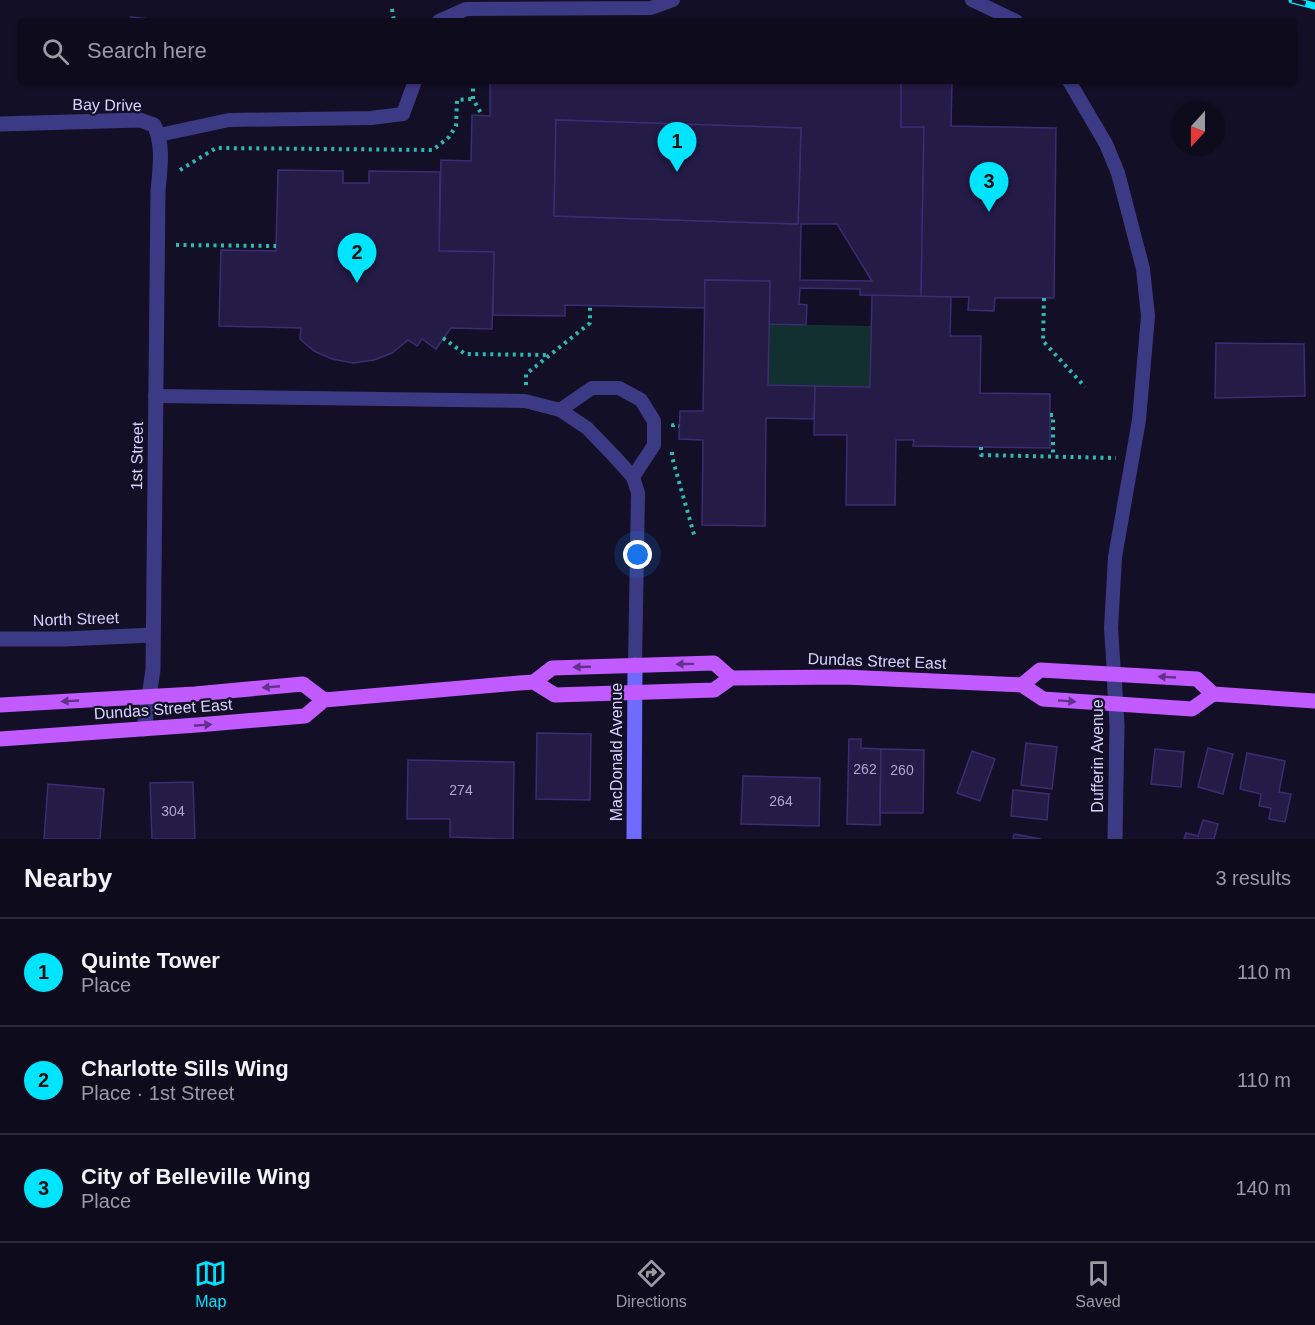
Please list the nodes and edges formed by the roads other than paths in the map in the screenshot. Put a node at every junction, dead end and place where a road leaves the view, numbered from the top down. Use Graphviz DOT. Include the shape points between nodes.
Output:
graph roads {
  1 [pos="673,0"];
  2 [pos="972,0"];
  3 [pos="446,18"];
  4 [pos="1010,18"];
  5 [pos="414,84"];
  6 [pos="1071,84"];
  7 [pos="0,124"];
  8 [pos="159,135"];
  9 [pos="156,396"];
  10 [pos="560,410"];
  11 [pos="633,477"];
  12 [pos="153,635"];
  13 [pos="0,639"];
  14 [pos="635,665"];
  15 [pos="1114,674"];
  16 [pos="731,678"];
  17 [pos="534,682"];
  18 [pos="1022,685"];
  19 [pos="634,693"];
  20 [pos="1213,694"];
  21 [pos="149,697"];
  22 [pos="324,700"];
  23 [pos="1315,701"];
  24 [pos="1116,704"];
  25 [pos="0,705"];
  26 [pos="144,729"];
  27 [pos="0,739"];
  28 [pos="634,839"];
  29 [pos="1115,839"];
  1 -- 3 [label="lane" via="651,8 466,9"];
  2 -- 4 [label="lane"];
  5 -- 8 [label="lane" via="403,114 230,120"];
  6 -- 15 [label="lane" via="1118,173 1143,269 1148,316 1139,420 1115,557 1111,628"];
  7 -- 8 [label="street, Bay Drive" via="140,120 154,125"];
  8 -- 9 [label="street, 1st Street"];
  9 -- 10 [label="lane" via="525,401"];
  9 -- 12 [label="street, 1st Street"];
  10 -- 11 [label="lane" via="587,428"];
  10 -- 11 [label="lane" via="592,388 619,388 641,400 654,421 654,445"];
  11 -- 14 [label="lane" via="638,493"];
  12 -- 13 [label="street, North Street"];
  12 -- 21 [label="street, 1st Street"];
  16 -- 14 [label="main road, Dundas Street East, one-way" via="714,663"];
  14 -- 17 [label="main road, Dundas Street East, one-way" via="552,668"];
  14 -- 19 [label="street, MacDonald Avenue"];
  15 -- 18 [label="main road" via="1040,670"];
  20 -- 15 [label="main road, one-way" via="1197,679"];
  15 -- 24 [label="street, Dufferin Avenue"];
  16 -- 18 [label="main road, Dundas Street East" via="844,677"];
  16 -- 19 [label="main road, Dundas Street East" via="714,690"];
  17 -- 19 [label="main road, Dundas Street East" via="555,695"];
  17 -- 22 [label="main road, Dundas Street East"];
  18 -- 24 [label="main road, Dundas Street East, one-way" via="1043,699"];
  19 -- 28 [label="street, MacDonald Avenue"];
  20 -- 23 [label="main road"];
  20 -- 24 [label="main road, Dundas Street East" via="1192,709"];
  22 -- 21 [label="main road, Dundas Street East, one-way" via="303,684"];
  21 -- 25 [label="main road, Dundas Street East, one-way"];
  21 -- 26 [label="street, 1st Street"];
  26 -- 22 [label="main road, Dundas Street East, one-way" via="305,716"];
  24 -- 29 [label="street, Dufferin Avenue"];
  26 -- 27 [label="main road, Dundas Street East"];
}
